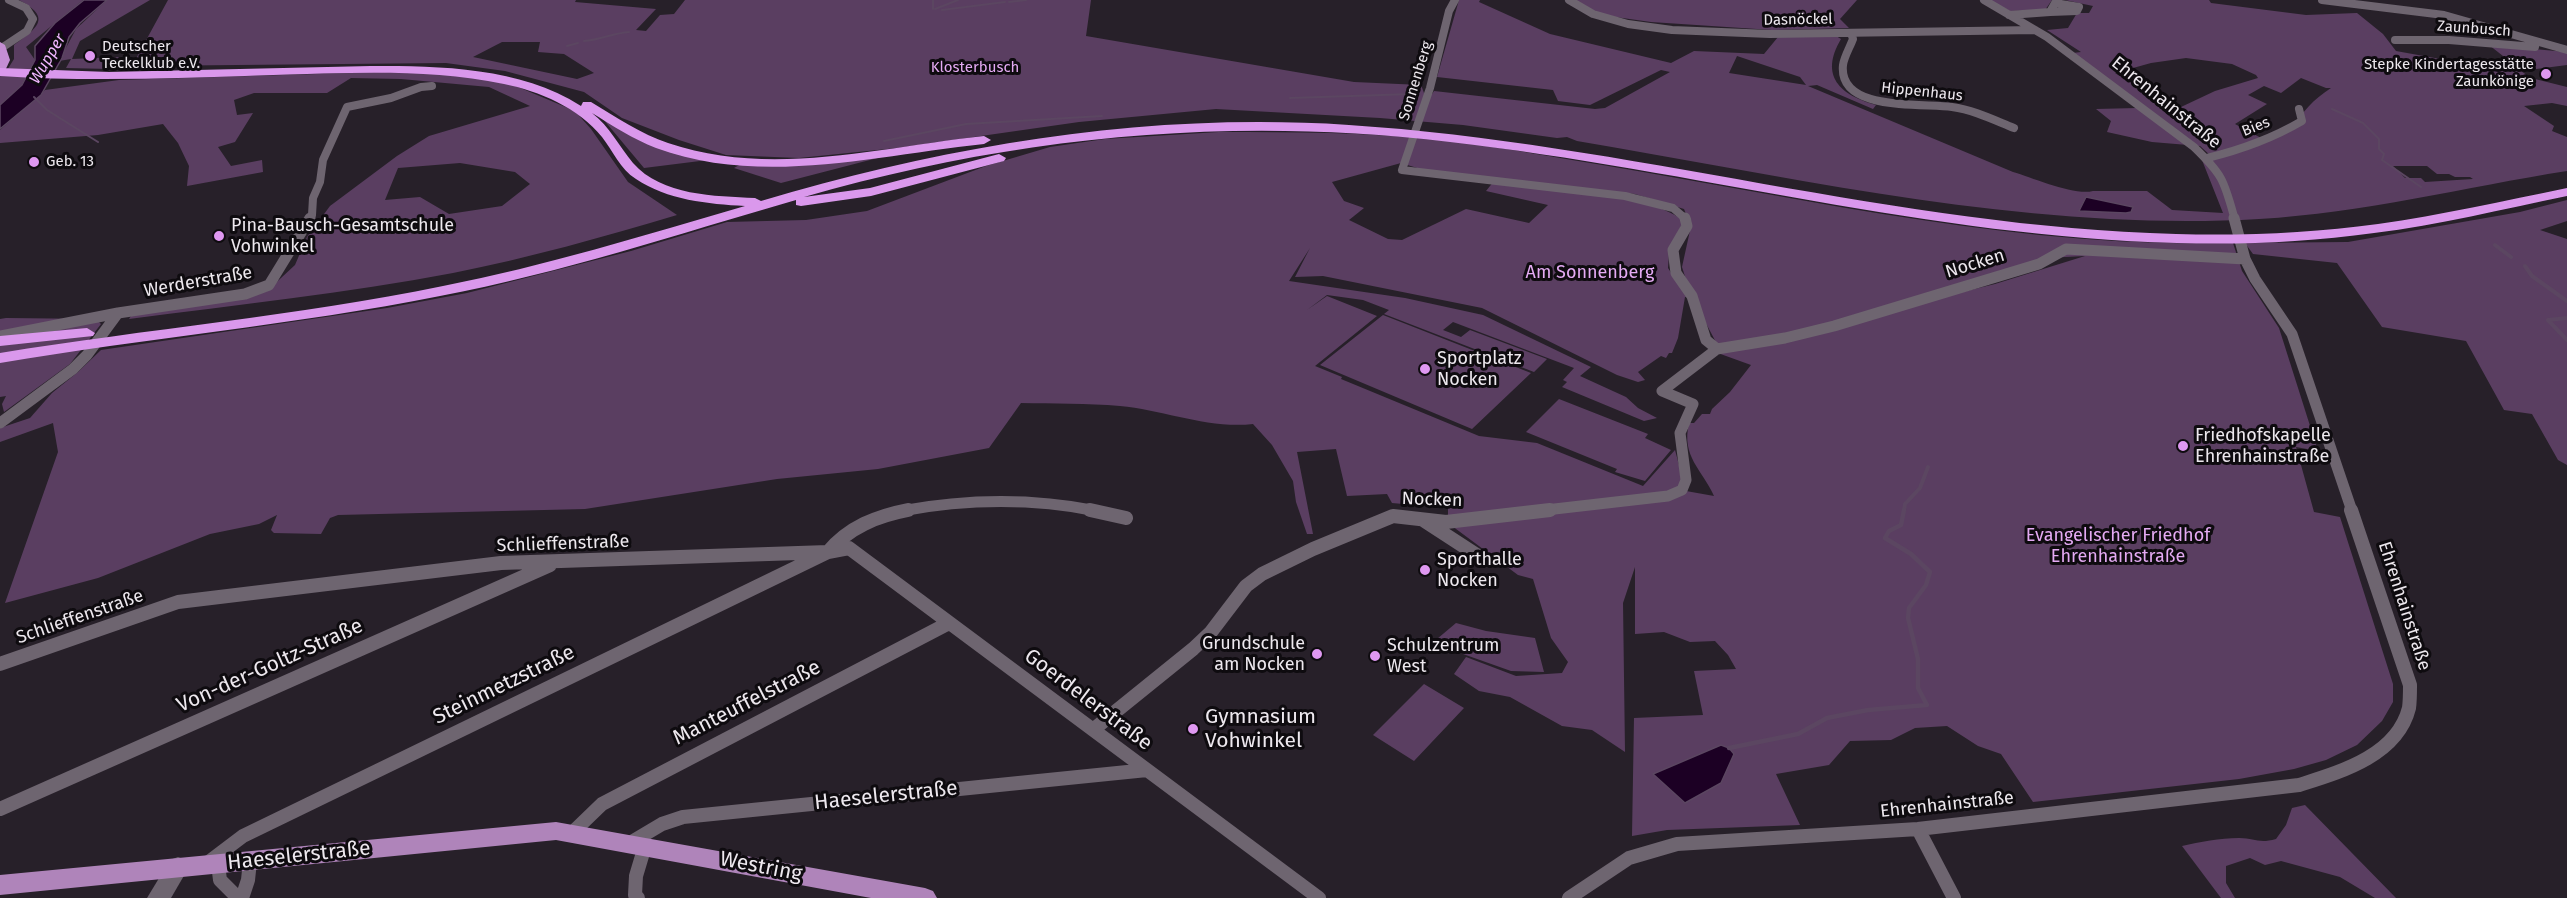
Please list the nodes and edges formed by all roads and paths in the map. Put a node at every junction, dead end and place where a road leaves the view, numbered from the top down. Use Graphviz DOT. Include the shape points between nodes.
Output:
graph roads {
  1 [pos="9,0"];
  2 [pos="1455,0"];
  3 [pos="1569,0"];
  4 [pos="1984,0"];
  5 [pos="2322,0"];
  6 [pos="2050,12"];
  7 [pos="2009,15"];
  8 [pos="2035,30"];
  9 [pos="1851,33"];
  10 [pos="2395,40"];
  11 [pos="2552,46"];
  12 [pos="0,47"];
  13 [pos="2567,50"];
  14 [pos="1,68"];
  15 [pos="432,86"];
  16 [pos="583,107"];
  17 [pos="2299,109"];
  18 [pos="2014,128"];
  19 [pos="1106,133"];
  20 [pos="1013,137"];
  21 [pos="2206,158"];
  22 [pos="2567,180"];
  23 [pos="2567,192"];
  24 [pos="2243,254"];
  25 [pos="118,327"];
  26 [pos="88,333"];
  27 [pos="0,336"];
  28 [pos="0,341"];
  29 [pos="0,346"];
  30 [pos="1717,349"];
  31 [pos="0,358"];
  32 [pos="0,423"];
  33 [pos="1126,518"];
  34 [pos="1422,519"];
  35 [pos="828,552"];
  36 [pos="558,561"];
  37 [pos="1486,561"];
  38 [pos="949,623"];
  39 [pos="0,664"];
  40 [pos="1094,729"];
  41 [pos="1147,770"];
  42 [pos="0,809"];
  43 [pos="1918,829"];
  44 [pos="573,832"];
  45 [pos="597,837"];
  46 [pos="638,844"];
  47 [pos="250,861"];
  48 [pos="212,864"];
  49 [pos="178,867"];
  50 [pos="0,885"];
  51 [pos="637,896"];
  52 [pos="159,898"];
  53 [pos="240,898"];
  54 [pos="925,898"];
  55 [pos="1319,898"];
  56 [pos="1569,898"];
  57 [pos="1954,898"];
  1 -- 12 [label="street" via="26,9 33,19 27,31"];
  2 -- 30 [label="street, Sonnenberg" via="1404,167 1624,196 1673,208 1687,220 1673,250 1676,273 1692,296 1706,340"];
  3 -- 9 [label="street, Dasnöckel" via="1594,15 1646,26 1752,35"];
  4 -- 7 [label="street, Ehrenhainstraße"];
  5 -- 11 [label="street, Zaunbusch" via="2444,15"];
  6 -- 7 [label="street"];
  7 -- 8 [label="street, Ehrenhainstraße"];
  8 -- 9 [label="street, Dasnöckel"];
  8 -- 21 [label="street, Ehrenhainstraße" via="2106,79"];
  9 -- 18 [label="street, Hippenhaus" via="1853,39 1844,57 1843,70 1847,85 1860,95 1886,103 1956,107"];
  10 -- 11 [label="street, Zaunbusch"];
  11 -- 13 [label="street, Zaunbusch"];
  12 -- 14 [label="highway"];
  14 -- 16 [label="highway" via="100,76 368,69 465,74 531,88"];
  15 -- 25 [label="street, Werderstraße" via="347,107 323,160 312,215 269,285"];
  16 -- 19 [label="highway" via="639,176 697,196 774,202 848,197"];
  16 -- 20 [label="highway" via="675,150 730,160 808,161"];
  17 -- 21 [label="street, Bies" via="2302,120 2288,129 2232,152"];
  19 -- 23 [label="highway" via="1268,125 1437,135 1590,157 1906,213 2055,232 2153,238 2260,238 2372,230"];
  19 -- 25 [label="highway" via="968,153 873,174 483,283 392,300"];
  20 -- 22 [label="highway" via="1187,120 1303,118 1398,124 1568,146 1903,204 2048,222 2145,229 2247,228 2358,220"];
  20 -- 25 [label="highway" via="860,168 505,267 331,300"];
  21 -- 24 [label="street, Ehrenhainstraße" via="2224,180"];
  24 -- 30 [label="street, Nocken" via="2066,249 2039,264 1834,326"];
  24 -- 43 [label="street, Ehrenhainstraße" via="2292,334 2410,685 2408,716 2381,749 2348,770 2299,785"];
  25 -- 26 [label="highway"];
  25 -- 27 [label="street"];
  25 -- 31 [label="highway"];
  25 -- 32 [label="street" via="73,369"];
  26 -- 28 [label="highway"];
  26 -- 29 [label="highway"];
  30 -- 34 [label="street, Nocken" via="1662,391 1693,404 1680,433 1686,480 1682,490 1668,496 1446,522"];
  33 -- 35 [label="street" via="1070,506 1019,501 931,507 882,515 856,527"];
  34 -- 37 [label="street"];
  34 -- 40 [label="street, Nocken" via="1393,516 1262,574 1246,586 1193,649"];
  35 -- 36 [label="street, Schlieffenstraße"];
  35 -- 38 [label="street, Goerdelerstraße" via="849,548"];
  35 -- 48 [label="street, Steinmetzstraße" via="243,836"];
  36 -- 39 [label="street, Schlieffenstraße" via="501,563 178,602"];
  36 -- 42 [label="street, Von-der-Goltz-Straße"];
  38 -- 40 [label="street, Goerdelerstraße"];
  38 -- 44 [label="street, Manteuffelstraße" via="602,804"];
  40 -- 41 [label="street, Goerdelerstraße"];
  41 -- 46 [label="street, Haeselerstraße" via="682,817 662,824"];
  41 -- 55 [label="street, Goerdelerstraße"];
  43 -- 56 [label="street, Ehrenhainstraße" via="1677,843 1629,858"];
  43 -- 57 [label="street"];
  44 -- 45 [label="main road, Haeselerstraße"];
  44 -- 47 [label="main road, Haeselerstraße" via="537,831"];
  45 -- 46 [label="main road, Westring"];
  46 -- 51 [label="street"];
  46 -- 54 [label="main road, Westring"];
  47 -- 48 [label="main road, Haeselerstraße"];
  47 -- 53 [label="street" via="248,880"];
  48 -- 49 [label="main road, Haeselerstraße"];
  48 -- 53 [label="street" via="219,883"];
  49 -- 50 [label="main road, Haeselerstraße"];
  49 -- 52 [label="main road"];
}
